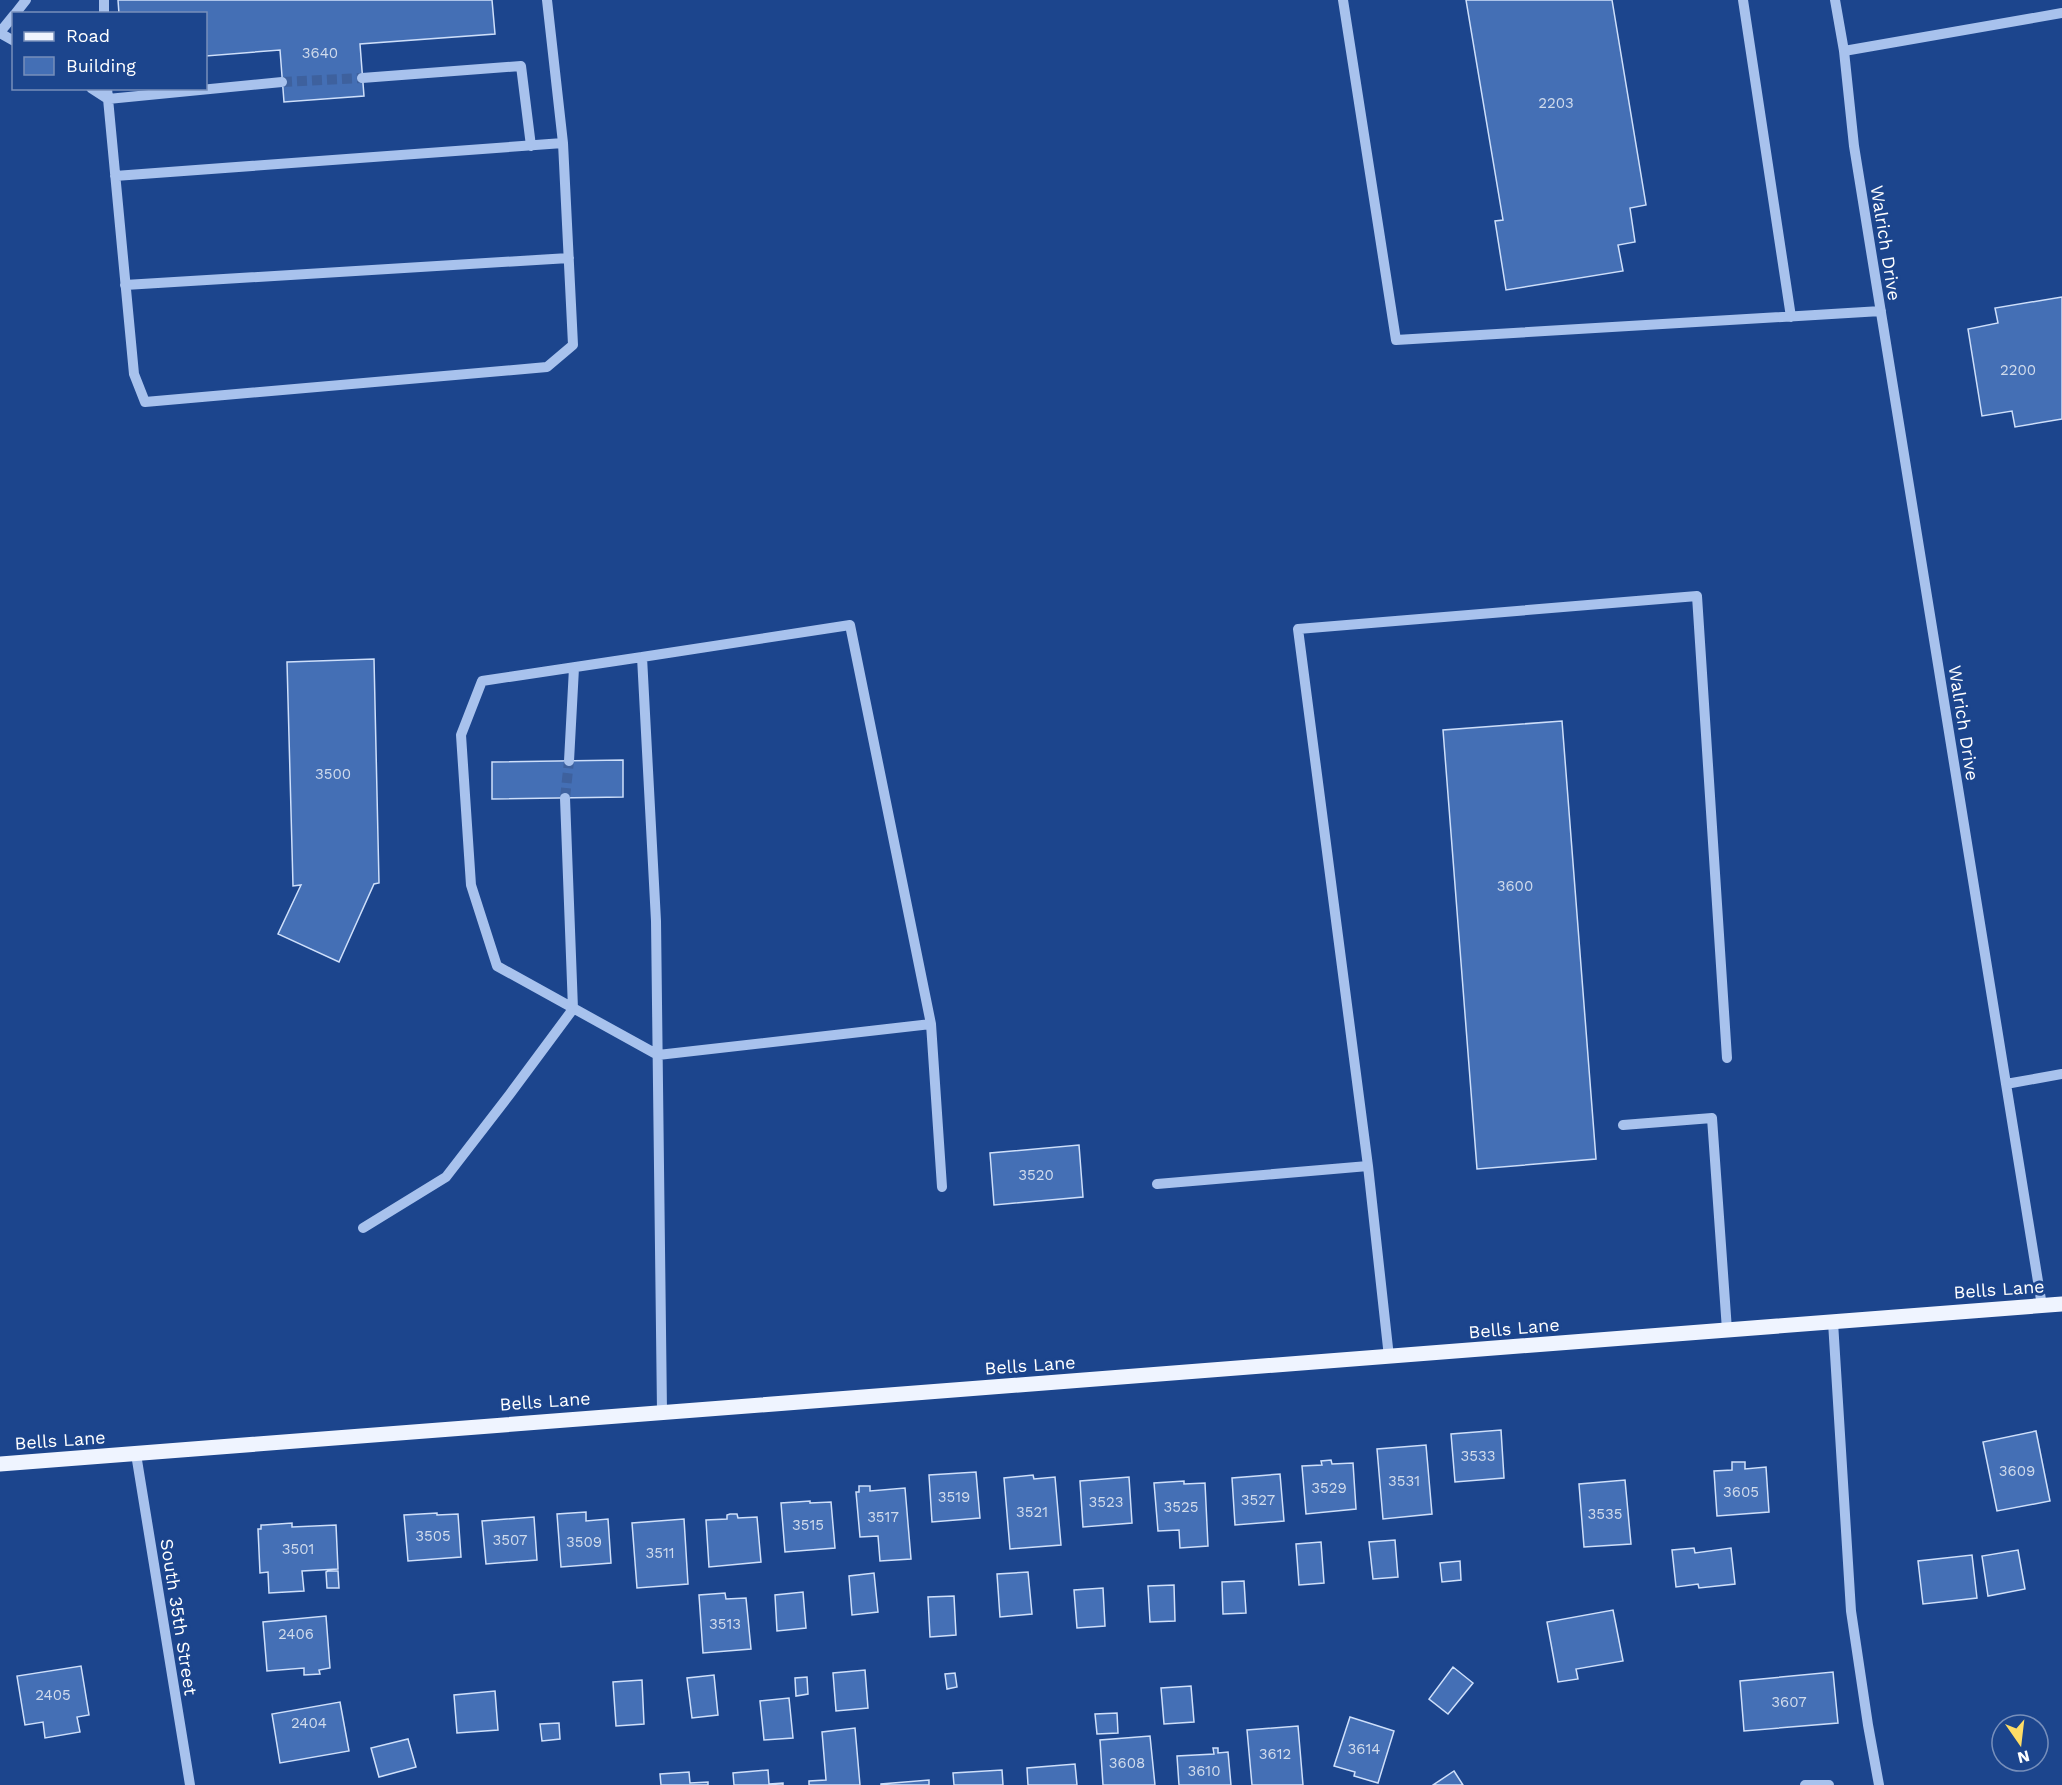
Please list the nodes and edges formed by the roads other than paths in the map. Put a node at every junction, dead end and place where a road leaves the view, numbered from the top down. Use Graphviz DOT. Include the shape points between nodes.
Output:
graph roads {
  1 [pos="26,0"];
  2 [pos="547,0"];
  3 [pos="1343,0"];
  4 [pos="1743,0"];
  5 [pos="1835,0"];
  6 [pos="16,12"];
  7 [pos="2062,13"];
  8 [pos="12,17"];
  9 [pos="0,32"];
  10 [pos="1844,51"];
  11 [pos="362,78"];
  12 [pos="282,82"];
  13 [pos="207,87"];
  14 [pos="166,90"];
  15 [pos="108,94"];
  16 [pos="563,143"];
  17 [pos="531,146"];
  18 [pos="115,176"];
  19 [pos="569,258"];
  20 [pos="125,285"];
  21 [pos="1881,311"];
  22 [pos="1791,317"];
  23 [pos="642,657"];
  24 [pos="574,668"];
  25 [pos="569,761"];
  26 [pos="565,798"];
  27 [pos="573,1008"];
  28 [pos="931,1024"];
  29 [pos="658,1055"];
  30 [pos="1727,1059"];
  31 [pos="2062,1074"];
  32 [pos="2006,1084"];
  33 [pos="1623,1125"];
  34 [pos="1368,1166"];
  35 [pos="1157,1184"];
  36 [pos="942,1187"];
  37 [pos="363,1228"];
  38 [pos="2062,1304"];
  39 [pos="2042,1306"];
  40 [pos="1833,1322"];
  41 [pos="1727,1330"];
  42 [pos="1389,1357"];
  43 [pos="662,1412"];
  44 [pos="136,1454"];
  45 [pos="0,1464"];
  46 [pos="190,1785"];
  47 [pos="1805,1785"];
  48 [pos="1829,1785"];
  49 [pos="1879,1785"];
  1 -- 6 [label="street"];
  2 -- 16 [label="street"];
  3 -- 22 [label="street" via="1396,340"];
  4 -- 22 [label="street"];
  5 -- 10 [label="street, Walrich Drive"];
  7 -- 10 [label="street"];
  8 -- 9 [label="street"];
  10 -- 21 [label="street, Walrich Drive" via="1854,146"];
  11 -- 17 [label="street" via="522,66"];
  12 -- 13 [label="street"];
  14 -- 15 [label="street"];
  15 -- 18 [label="street"];
  16 -- 17 [label="street"];
  16 -- 19 [label="street"];
  17 -- 18 [label="street"];
  18 -- 20 [label="street"];
  19 -- 20 [label="street"];
  19 -- 20 [label="street" via="573,345 548,367 145,402 134,374"];
  21 -- 22 [label="street"];
  21 -- 32 [label="street, Walrich Drive"];
  23 -- 24 [label="street"];
  23 -- 28 [label="street" via="850,625"];
  23 -- 29 [label="street" via="656,921"];
  24 -- 25 [label="street"];
  24 -- 27 [label="street" via="482,681 461,735 471,885 496,966"];
  26 -- 27 [label="street"];
  27 -- 29 [label="street"];
  27 -- 37 [label="street" via="446,1177"];
  28 -- 29 [label="street"];
  28 -- 36 [label="street"];
  29 -- 43 [label="street"];
  30 -- 34 [label="street" via="1697,596 1298,629"];
  31 -- 32 [label="street"];
  32 -- 39 [label="street, Walrich Drive"];
  33 -- 41 [label="street" via="1712,1118"];
  34 -- 35 [label="street"];
  34 -- 42 [label="street"];
  38 -- 39 [label="main road, Bells Lane"];
  39 -- 40 [label="main road, Bells Lane"];
  40 -- 41 [label="main road, Bells Lane"];
  40 -- 49 [label="street" via="1851,1611"];
  41 -- 42 [label="main road, Bells Lane"];
  42 -- 43 [label="main road, Bells Lane"];
  43 -- 44 [label="main road, Bells Lane"];
  44 -- 45 [label="main road, Bells Lane"];
  44 -- 46 [label="street, South 35th Street"];
  47 -- 48 [label="street"];
}
